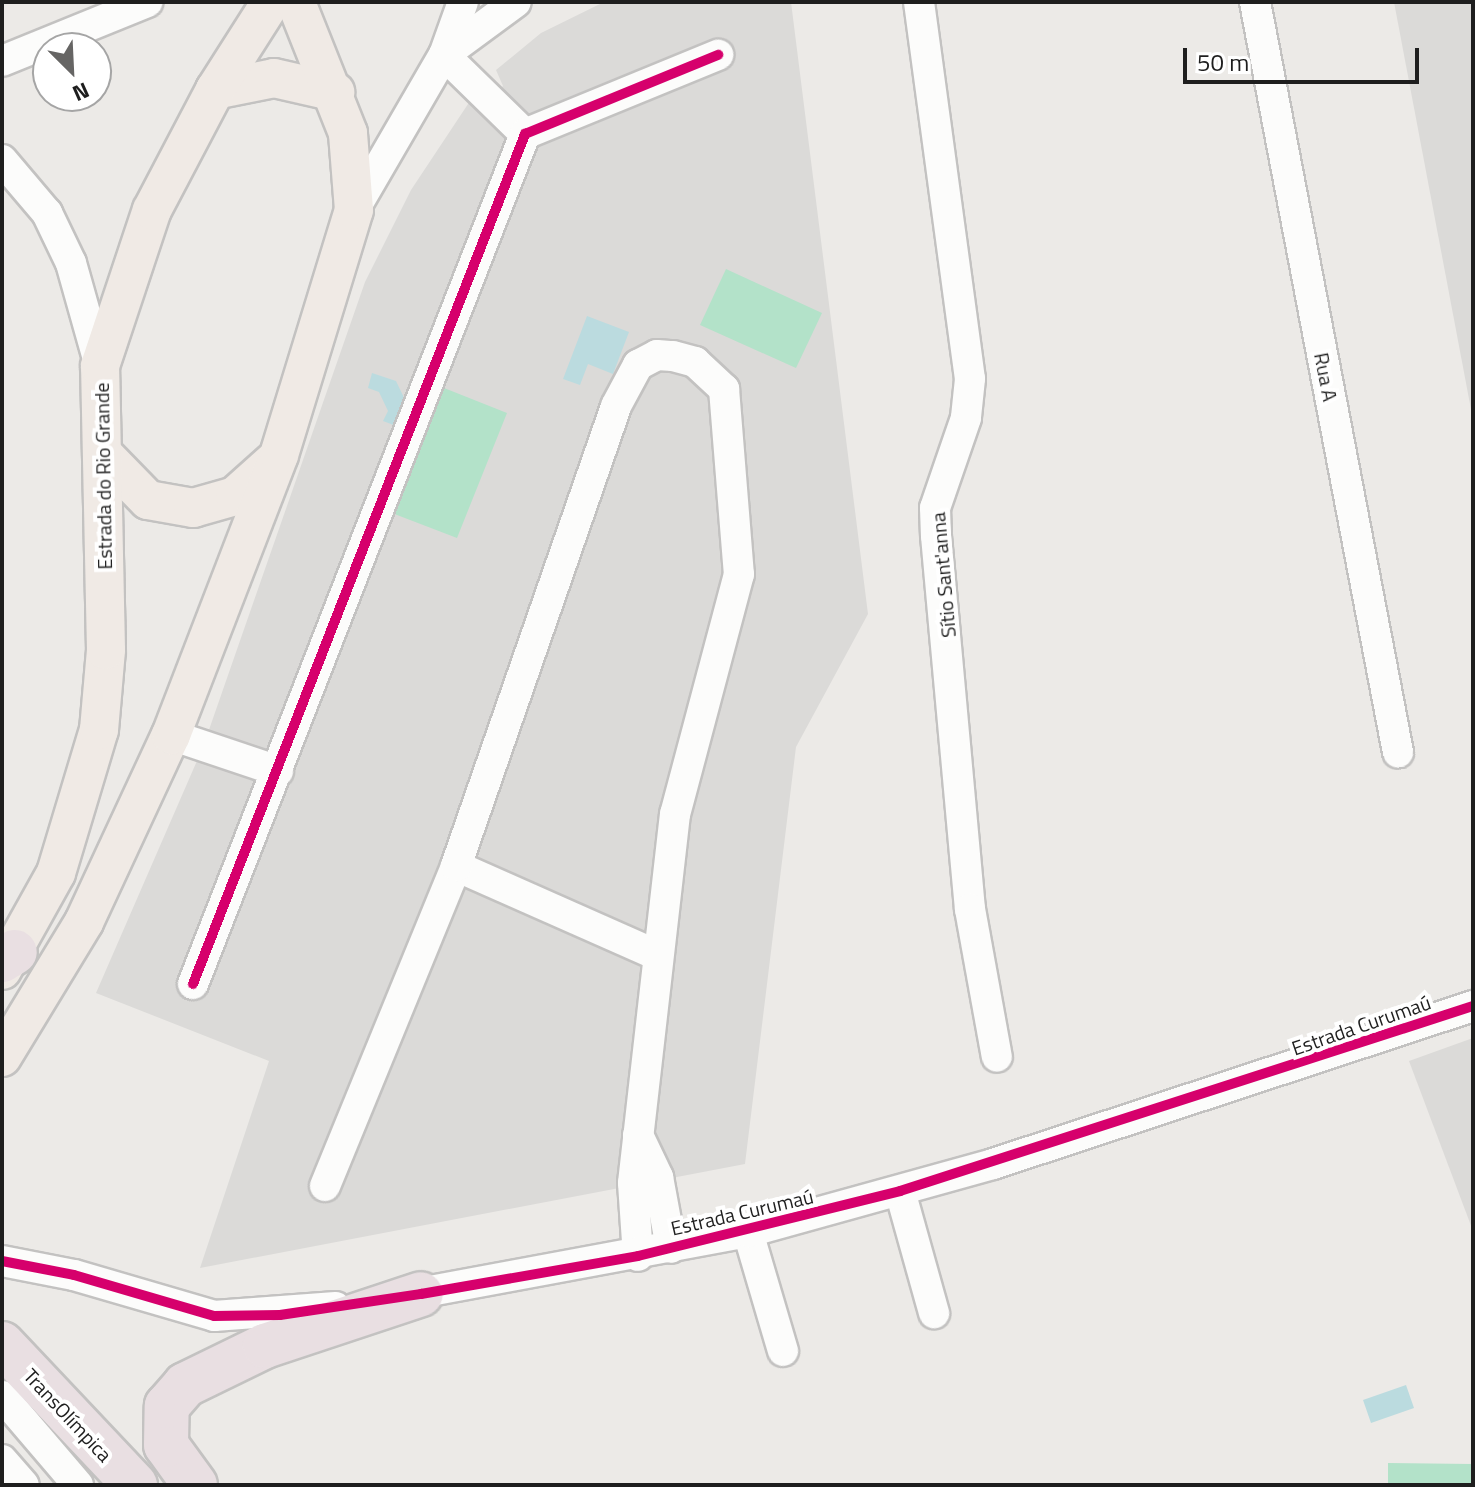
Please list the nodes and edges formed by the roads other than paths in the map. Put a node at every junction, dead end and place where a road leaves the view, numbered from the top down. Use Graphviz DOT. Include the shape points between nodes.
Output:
graph roads {
  1 [pos="147,2"];
  2 [pos="271,2"];
  3 [pos="296,2"];
  4 [pos="463,2"];
  5 [pos="516,2"];
  6 [pos="919,2"];
  7 [pos="1255,2"];
  8 [pos="444,55"];
  9 [pos="718,55"];
  10 [pos="2,61"];
  11 [pos="215,90"];
  12 [pos="335,92"];
  13 [pos="525,134"];
  14 [pos="2,160"];
  15 [pos="354,210"];
  16 [pos="100,366"];
  17 [pos="279,455"];
  18 [pos="106,457"];
  19 [pos="171,735"];
  20 [pos="1398,752"];
  21 [pos="278,771"];
  22 [pos="456,866"];
  23 [pos="655,954"];
  24 [pos="6,960"];
  25 [pos="193,984"];
  26 [pos="1473,1006"];
  27 [pos="2,1057"];
  28 [pos="997,1057"];
  29 [pos="638,1135"];
  30 [pos="325,1186"];
  31 [pos="900,1191"];
  32 [pos="748,1232"];
  33 [pos="671,1248"];
  34 [pos="638,1256"];
  35 [pos="2,1261"];
  36 [pos="421,1294"];
  37 [pos="934,1313"];
  38 [pos="2,1344"];
  39 [pos="783,1351"];
  40 [pos="2,1396"];
  41 [pos="2,1460"];
  42 [pos="24,1485"];
  43 [pos="78,1485"];
  44 [pos="135,1485"];
  45 [pos="195,1485"];
  1 -- 10 [label="street"];
  2 -- 11 [label="main road, Estrada do Rio Grande"];
  3 -- 12 [label="main road"];
  4 -- 8 [label="street"];
  5 -- 8 [label="street"];
  6 -- 28 [label="street, Sítio Sant'anna" via="970,379 966,418 935,508 936,536 970,909"];
  7 -- 20 [label="street, Rua A"];
  8 -- 13 [label="street"];
  8 -- 15 [label="street" via="374,167"];
  9 -- 13 [label="street"];
  11 -- 12 [label="main road" via="274,78"];
  11 -- 16 [label="main road, Estrada do Rio Grande" via="152,210"];
  12 -- 15 [label="main road" via="348,133"];
  13 -- 21 [label="street"];
  14 -- 16 [label="street" via="47,213 65,251"];
  15 -- 17 [label="main road"];
  16 -- 18 [label="main road, Estrada do Rio Grande"];
  17 -- 18 [label="main road" via="235,496 193,508 148,500"];
  17 -- 19 [label="main road"];
  18 -- 24 [label="main road, Estrada do Rio Grande" via="99,730 56,873"];
  19 -- 21 [label="street"];
  19 -- 27 [label="main road" via="84,922"];
  21 -- 25 [label="street"];
  22 -- 23 [label="street"];
  22 -- 23 [label="street" via="632,371 657,355 695,362 724,389 739,574 675,814"];
  22 -- 30 [label="street"];
  23 -- 29 [label="street"];
  26 -- 31 [label="street, Estrada Curumaú"];
  29 -- 33 [label="street" via="658,1177"];
  29 -- 34 [label="street" via="633,1183"];
  31 -- 32 [label="street, Estrada Curumaú"];
  31 -- 37 [label="street"];
  32 -- 33 [label="street, Estrada Curumaú"];
  32 -- 39 [label="street"];
  33 -- 34 [label="street, Estrada Curumaú"];
  34 -- 36 [label="street, Estrada Curumaú"];
  35 -- 36 [label="street, Estrada Curumaú" via="74,1275 214,1316 280,1315"];
  36 -- 45 [label="highway" via="265,1346 185,1385 167,1406 166,1445"];
  38 -- 44 [label="highway, TransOlímpica"];
  40 -- 43 [label="street, TransOlímpica"];
  41 -- 42 [label="street"];
}
